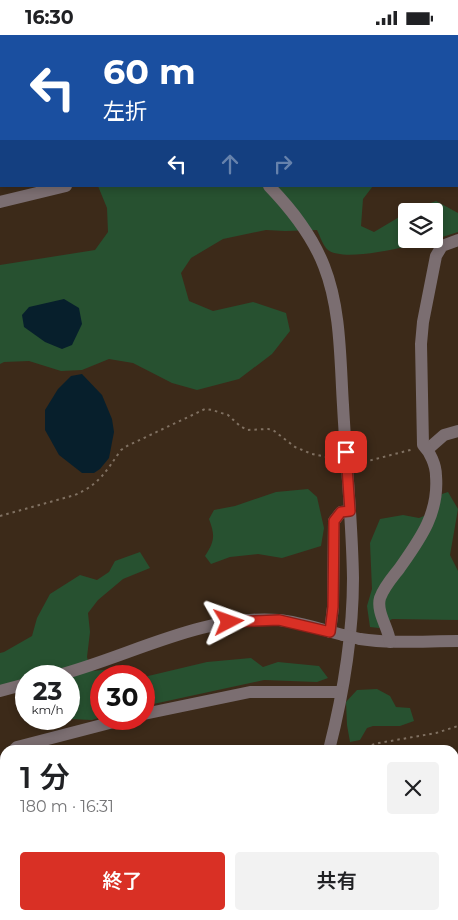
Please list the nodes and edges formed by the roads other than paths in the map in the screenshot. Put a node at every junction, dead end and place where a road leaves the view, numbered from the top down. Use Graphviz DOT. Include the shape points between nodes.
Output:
graph roads {
  1 [pos="62,187"];
  2 [pos="270,187"];
  3 [pos="0,202"];
  4 [pos="458,241"];
  5 [pos="458,431"];
  6 [pos="425,447"];
  7 [pos="350,511"];
  8 [pos="330,632"];
  9 [pos="458,641"];
  10 [pos="390,642"];
  11 [pos="80,668"];
  12 [pos="15,687"];
  13 [pos="0,691"];
  14 [pos="341,692"];
  15 [pos="155,711"];
  16 [pos="90,728"];
  17 [pos="25,745"];
  18 [pos="330,745"];
  1 -- 3 [label="street"];
  2 -- 7 [label="street" via="312,241 331,287 338,333"];
  4 -- 6 [label="street" via="442,246 436,257 423,322"];
  5 -- 6 [label="street" via="444,435"];
  6 -- 10 [label="street" via="436,470 435,506 429,524 380,600"];
  7 -- 8 [label="street" via="341,512 334,521"];
  7 -- 14 [label="street" via="353,579"];
  8 -- 10 [label="street, bridge"];
  8 -- 11 [label="street" via="279,620 229,622 201,627"];
  9 -- 10 [label="street"];
  12 -- 13 [label="street"];
  14 -- 15 [label="street" via="250,692"];
  14 -- 18 [label="street"];
  16 -- 17 [label="street"];
}
